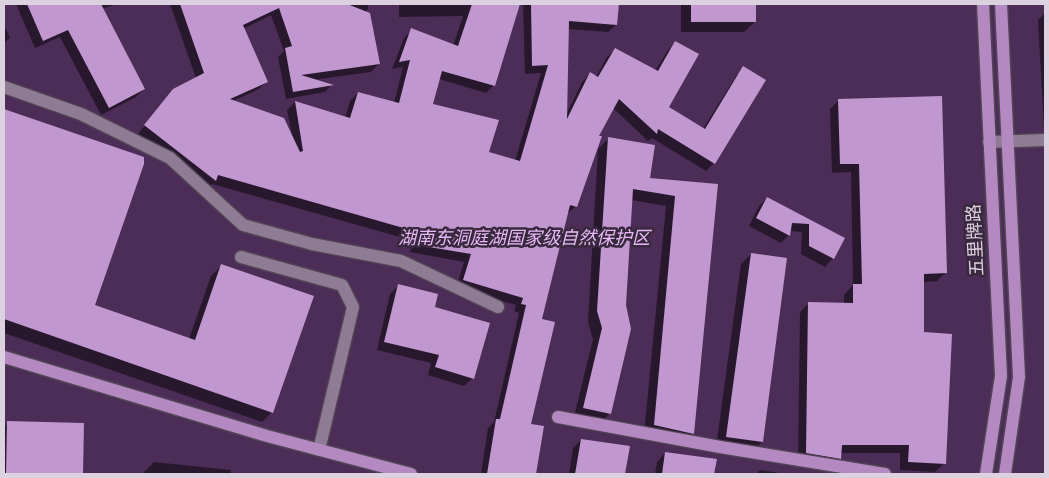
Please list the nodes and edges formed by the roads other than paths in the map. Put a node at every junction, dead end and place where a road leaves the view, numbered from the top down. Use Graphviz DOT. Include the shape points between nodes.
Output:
graph roads {
  1 [pos="983,4"];
  2 [pos="1001,4"];
  3 [pos="4,88"];
  4 [pos="1045,140"];
  5 [pos="1007,141"];
  6 [pos="989,142"];
  7 [pos="241,257"];
  8 [pos="498,307"];
  9 [pos="4,357"];
  10 [pos="558,417"];
  11 [pos="319,450"];
  12 [pos="411,474"];
  13 [pos="885,474"];
  14 [pos="986,474"];
  15 [pos="1005,474"];
  1 -- 6 [label="main road, 五里牌路"];
  2 -- 5 [label="main road, 五里牌路"];
  3 -- 8 [label="street" via="82,114 170,158 243,225 312,244 401,261"];
  4 -- 5 [label="street"];
  5 -- 6 [label="street"];
  5 -- 15 [label="main road, 五里牌路" via="1018,377"];
  6 -- 14 [label="main road, 五里牌路" via="1000,376"];
  7 -- 11 [label="street" via="342,285 353,307"];
  9 -- 11 [label="main road"];
  10 -- 13 [label="main road"];
  11 -- 12 [label="main road"];
}
